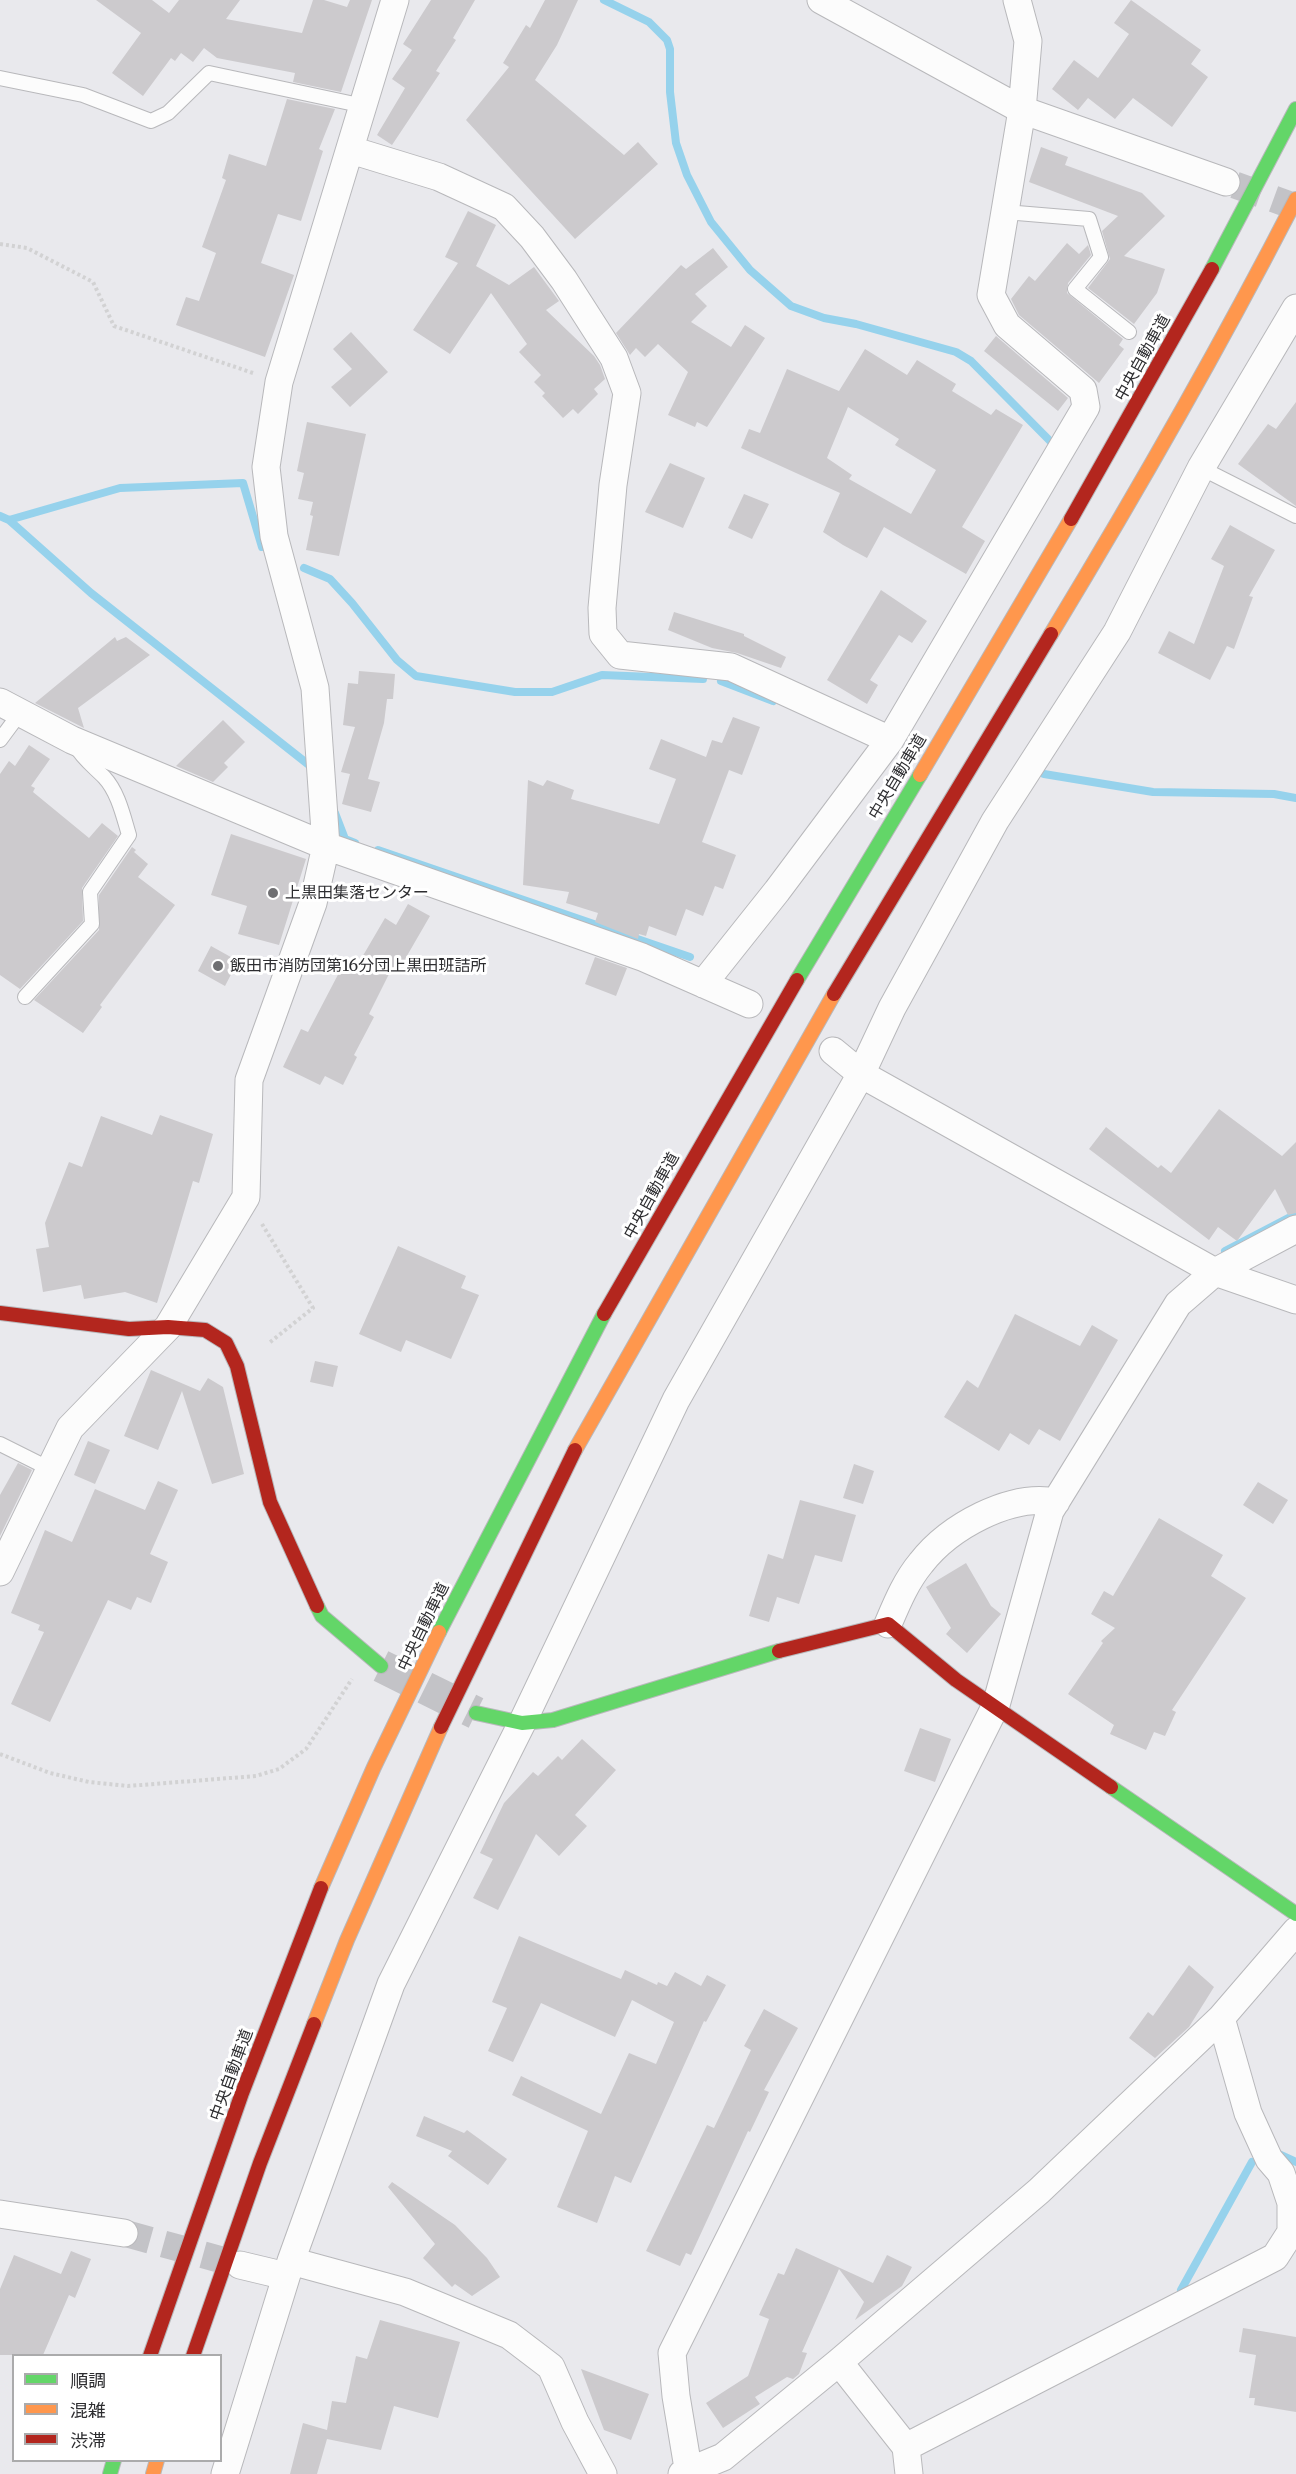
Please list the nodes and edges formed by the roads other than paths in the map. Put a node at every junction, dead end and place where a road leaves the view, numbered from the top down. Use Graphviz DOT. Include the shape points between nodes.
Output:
graph roads {
  1 [pos="395,0"];
  2 [pos="821,0"];
  3 [pos="1017,0"];
  4 [pos="0,78"];
  5 [pos="364,106"];
  6 [pos="1296,109"];
  7 [pos="1022,110"];
  8 [pos="351,150"];
  9 [pos="1226,182"];
  10 [pos="1296,199"];
  11 [pos="1005,212"];
  12 [pos="1296,308"];
  13 [pos="1129,332"];
  14 [pos="1201,468"];
  15 [pos="1296,516"];
  16 [pos="10,707"];
  17 [pos="0,740"];
  18 [pos="72,740"];
  19 [pos="890,740"];
  20 [pos="326,846"];
  21 [pos="703,984"];
  22 [pos="25,997"];
  23 [pos="749,1004"];
  24 [pos="832,1051"];
  25 [pos="861,1074"];
  26 [pos="1296,1229"];
  27 [pos="1215,1272"];
  28 [pos="1296,1300"];
  29 [pos="0,1313"];
  30 [pos="168,1327"];
  31 [pos="0,1444"];
  32 [pos="50,1469"];
  33 [pos="1056,1502"];
  34 [pos="0,1572"];
  35 [pos="888,1624"];
  36 [pos="375,1662"];
  37 [pos="996,1705"];
  38 [pos="477,1713"];
  39 [pos="522,1723"];
  40 [pos="1296,1914"];
  41 [pos="1296,1931"];
  42 [pos="1221,2018"];
  43 [pos="0,2214"];
  44 [pos="124,2233"];
  45 [pos="240,2265"];
  46 [pos="288,2269"];
  47 [pos="150,2354"];
  48 [pos="193,2354"];
  49 [pos="839,2362"];
  50 [pos="906,2447"];
  51 [pos="686,2473"];
  52 [pos="225,2474"];
  53 [pos="603,2474"];
  54 [pos="909,2474"];
  1 -- 5 [label="street"];
  2 -- 7 [label="street"];
  3 -- 7 [label="street" via="1028,41"];
  4 -- 5 [label="lane" via="83,95 151,121 168,113 209,73"];
  5 -- 8 [label="street"];
  6 -- 47 [label="main road, 中央自動車道" via="1246,207 1088,490 691,1158 513,1485 389,1735 302,1933"];
  7 -- 9 [label="street"];
  7 -- 11 [label="street"];
  8 -- 19 [label="street" via="439,177 504,207 564,280 614,358 627,393 613,485 602,608 603,634 620,655 731,667"];
  8 -- 20 [label="street" via="279,382 266,467 274,536 315,688"];
  10 -- 48 [label="main road" via="1124,514 821,1016 573,1454 441,1726 347,1940 260,2163"];
  11 -- 13 [label="lane" via="1089,219 1101,257 1076,289"];
  11 -- 19 [label="street" via="991,294 997,309 1007,325 1083,390 1086,407"];
  12 -- 14 [label="street"];
  14 -- 15 [label="lane"];
  14 -- 25 [label="street" via="1116,632 995,821 892,1008"];
  16 -- 17 [label="lane"];
  16 -- 18 [label="street"];
  18 -- 20 [label="street"];
  18 -- 22 [label="lane" via="82,757 106,779 129,835 90,892 92,924"];
  19 -- 21 [label="street"];
  20 -- 21 [label="street" via="642,957"];
  20 -- 30 [label="street" via="313,903 249,1080 246,1197"];
  21 -- 23 [label="street"];
  24 -- 25 [label="street"];
  25 -- 27 [label="street"];
  25 -- 39 [label="street" via="676,1400"];
  26 -- 27 [label="street"];
  27 -- 28 [label="street"];
  27 -- 33 [label="street" via="1178,1304"];
  29 -- 30 [label="main road" via="129,1329"];
  30 -- 32 [label="street" via="70,1428"];
  30 -- 36 [label="main road" via="205,1330 226,1343 237,1366 270,1502 294,1560 322,1616"];
  31 -- 32 [label="lane"];
  32 -- 34 [label="street"];
  33 -- 35 [label="street" via="1040,1499 1002,1508 964,1526 937,1545 903,1590"];
  33 -- 37 [label="street" via="1050,1511"];
  35 -- 37 [label="main road" via="956,1680"];
  35 -- 39 [label="main road" via="757,1656 553,1720"];
  37 -- 40 [label="main road"];
  37 -- 51 [label="street" via="672,2353"];
  38 -- 39 [label="main road"];
  39 -- 46 [label="street" via="391,1984"];
  41 -- 42 [label="street"];
  42 -- 49 [label="street" via="1040,2191"];
  42 -- 50 [label="street" via="1248,2113 1269,2159 1281,2173 1291,2203 1291,2232 1275,2257"];
  43 -- 44 [label="street"];
  45 -- 46 [label="street"];
  46 -- 52 [label="street"];
  46 -- 53 [label="street" via="405,2292 509,2335 551,2367"];
  49 -- 50 [label="street"];
  49 -- 51 [label="street" via="723,2457"];
  50 -- 54 [label="street"];
}
